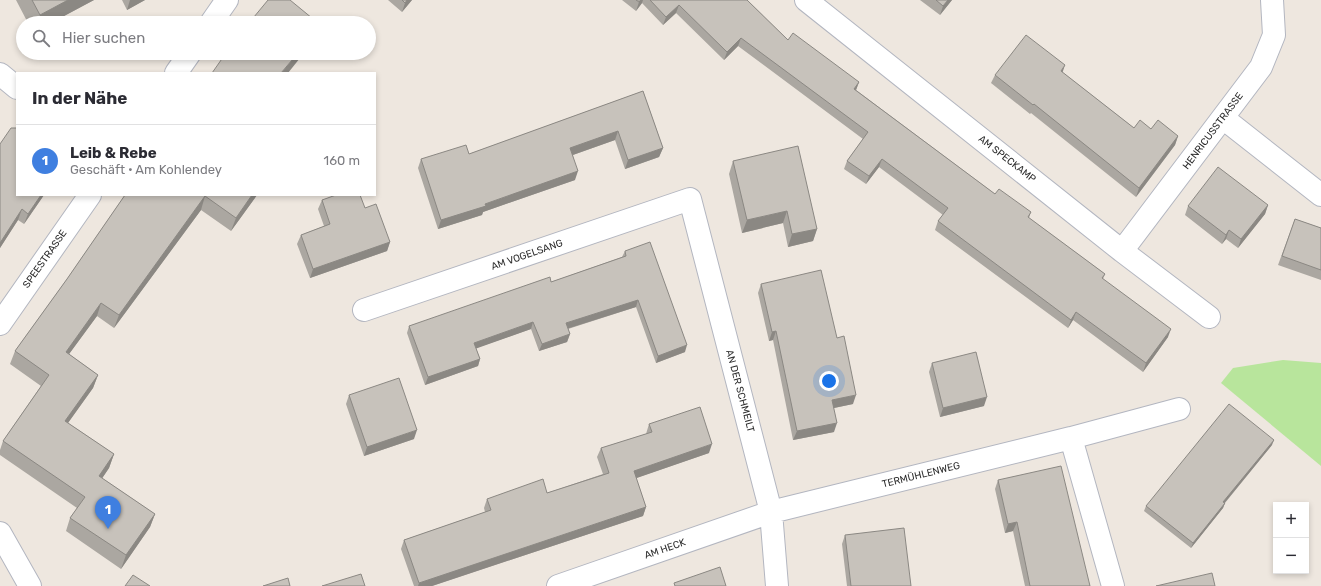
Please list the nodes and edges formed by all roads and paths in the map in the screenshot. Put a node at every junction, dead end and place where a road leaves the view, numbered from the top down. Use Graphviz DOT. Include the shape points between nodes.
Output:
graph roads {
  1 [pos="227,0"];
  2 [pos="806,0"];
  3 [pos="1272,0"];
  4 [pos="216,16"];
  5 [pos="185,60"];
  6 [pos="177,72"];
  7 [pos="0,74"];
  8 [pos="16,87"];
  9 [pos="1223,118"];
  10 [pos="1321,195"];
  11 [pos="89,196"];
  12 [pos="690,199"];
  13 [pos="1122,251"];
  14 [pos="364,310"];
  15 [pos="1209,317"];
  16 [pos="0,324"];
  17 [pos="1179,409"];
  18 [pos="1071,438"];
  19 [pos="771,512"];
  20 [pos="0,532"];
  21 [pos="30,586"];
  22 [pos="558,586"];
  23 [pos="777,586"];
  24 [pos="1113,586"];
  1 -- 4 [label="street"];
  2 -- 13 [label="street, AM SPECKAMP"];
  3 -- 9 [label="street, HENRICUSSTRASSE" via="1274,35 1261,67"];
  5 -- 6 [label="street"];
  7 -- 8 [label="street"];
  9 -- 10 [label="street"];
  9 -- 13 [label="street, HENRICUSSTRASSE"];
  11 -- 16 [label="street, SPEESTRASSE"];
  12 -- 14 [label="street, AM VOGELSANG"];
  12 -- 19 [label="street, AN DER SCHMEILT"];
  13 -- 15 [label="street, AM SPECKAMP"];
  17 -- 18 [label="street, TERMÜHLENWEG"];
  18 -- 19 [label="street, TERMÜHLENWEG"];
  18 -- 24 [label="street"];
  19 -- 22 [label="street, AM HECK"];
  19 -- 23 [label="street, AN DER SCHMEILT"];
  20 -- 21 [label="street"];
}
